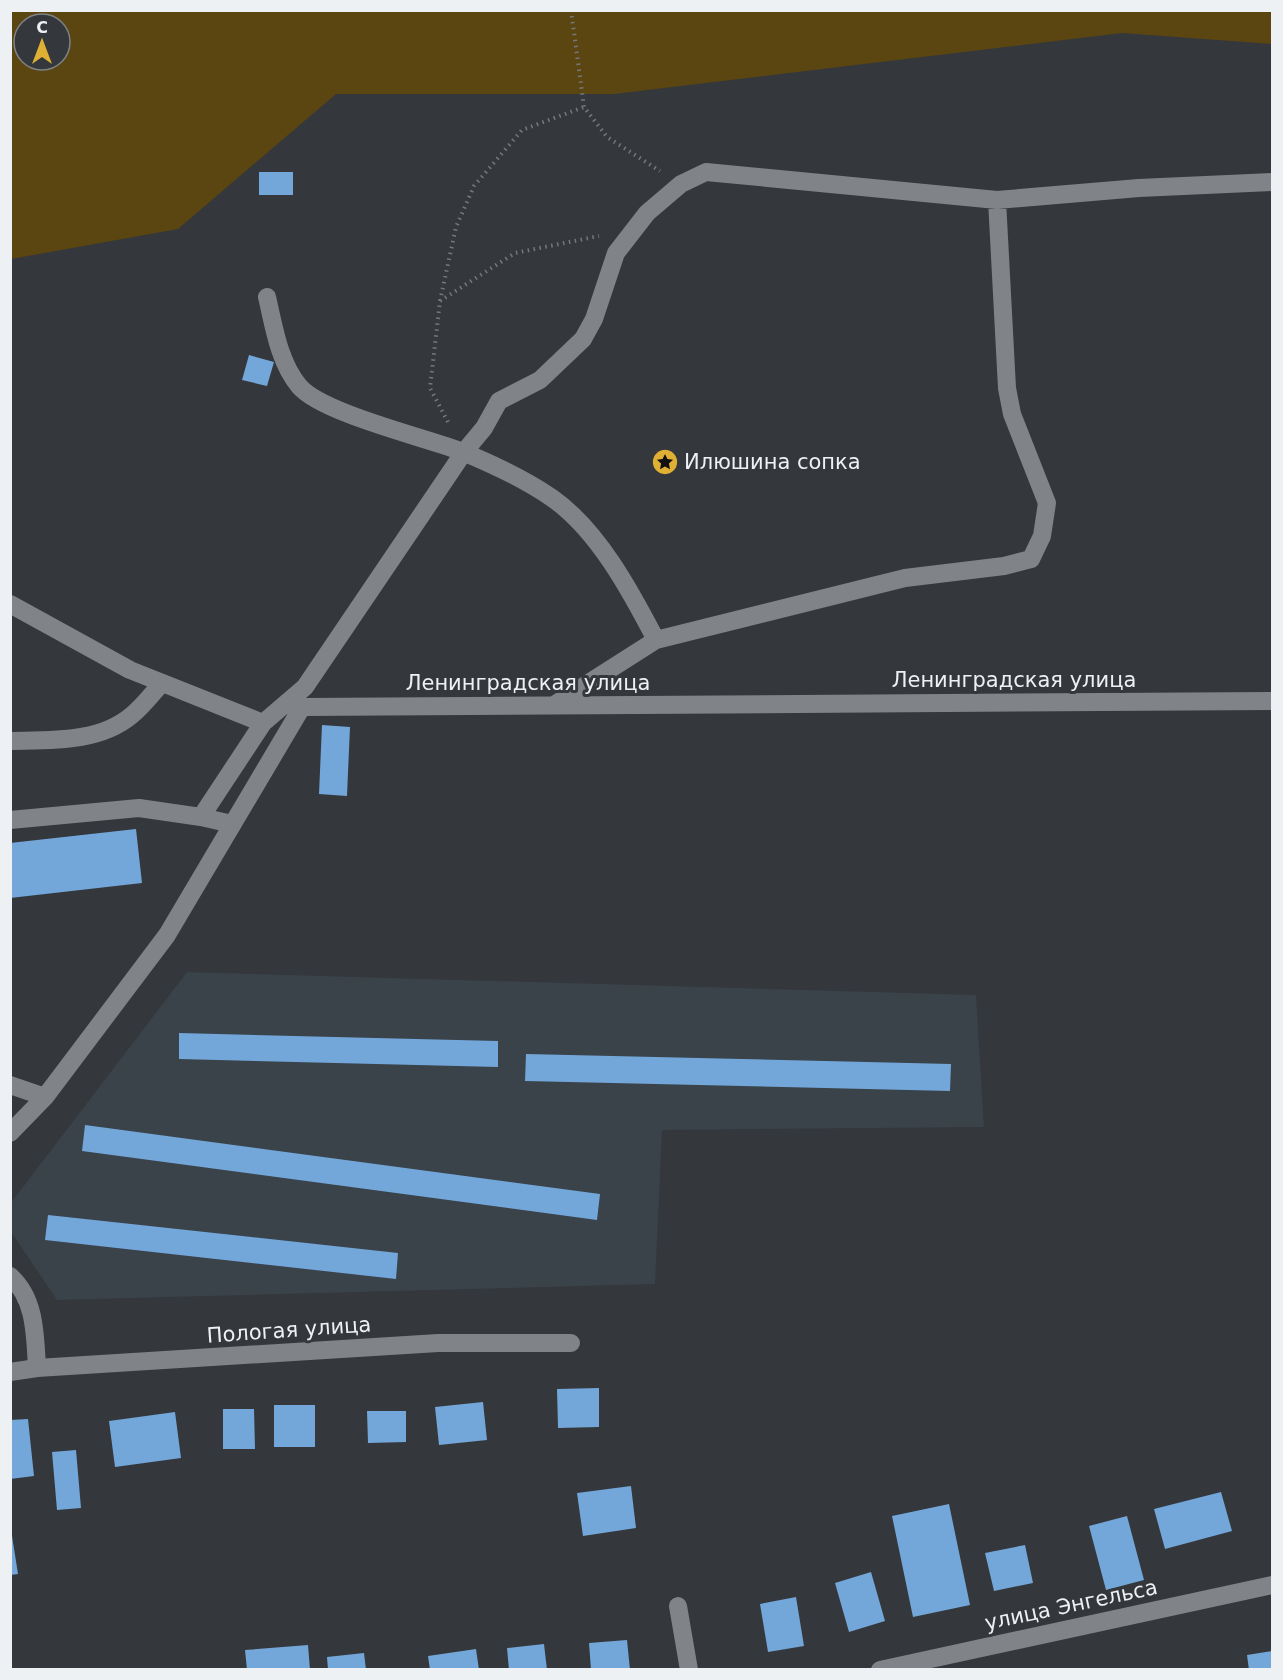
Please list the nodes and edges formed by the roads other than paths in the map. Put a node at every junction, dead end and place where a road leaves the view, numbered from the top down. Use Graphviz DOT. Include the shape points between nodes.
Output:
graph roads {
  1 [pos="1272,182"];
  2 [pos="997,200"];
  3 [pos="267,297"];
  4 [pos="464,452"];
  5 [pos="10,604"];
  6 [pos="656,640"];
  7 [pos="161,684"];
  8 [pos="1272,701"];
  9 [pos="554,705"];
  10 [pos="263,723"];
  11 [pos="10,741"];
  12 [pos="201,817"];
  13 [pos="10,820"];
  14 [pos="232,824"];
  15 [pos="10,1085"];
  16 [pos="45,1097"];
  17 [pos="10,1133"];
  18 [pos="10,1275"];
  19 [pos="571,1343"];
  20 [pos="37,1368"];
  21 [pos="10,1372"];
  22 [pos="1272,1585"];
  23 [pos="678,1606"];
  24 [pos="689,1670"];
  25 [pos="880,1670"];
  1 -- 2 [label="street"];
  2 -- 4 [label="street" via="706,172 681,184 647,213 616,253 594,319 583,339 540,380 499,401"];
  2 -- 6 [label="street" via="1007,388 1012,414 1047,503 1042,536 1031,559 905,578"];
  3 -- 4 [label="street" via="281,356 299,388 337,410"];
  4 -- 6 [label="street" via="554,499 592,537 626,583"];
  4 -- 10 [label="street" via="305,687"];
  5 -- 7 [label="street"];
  6 -- 9 [label="street"];
  7 -- 10 [label="street"];
  7 -- 11 [label="street" via="132,716 108,729 74,740"];
  8 -- 9 [label="street, Ленинградская улица"];
  9 -- 14 [label="street, Ленинградская улица" via="302,707"];
  10 -- 12 [label="street"];
  12 -- 13 [label="street" via="139,808"];
  12 -- 14 [label="street"];
  14 -- 16 [label="street, Ленинградская улица" via="166,935"];
  15 -- 16 [label="street"];
  16 -- 17 [label="street, Ленинградская улица"];
  18 -- 20 [label="street" via="34,1319"];
  19 -- 20 [label="street, Пологая улица" via="438,1343"];
  20 -- 21 [label="street, Пологая улица"];
  22 -- 25 [label="street, улица Энгельса"];
  23 -- 24 [label="street"];
}
